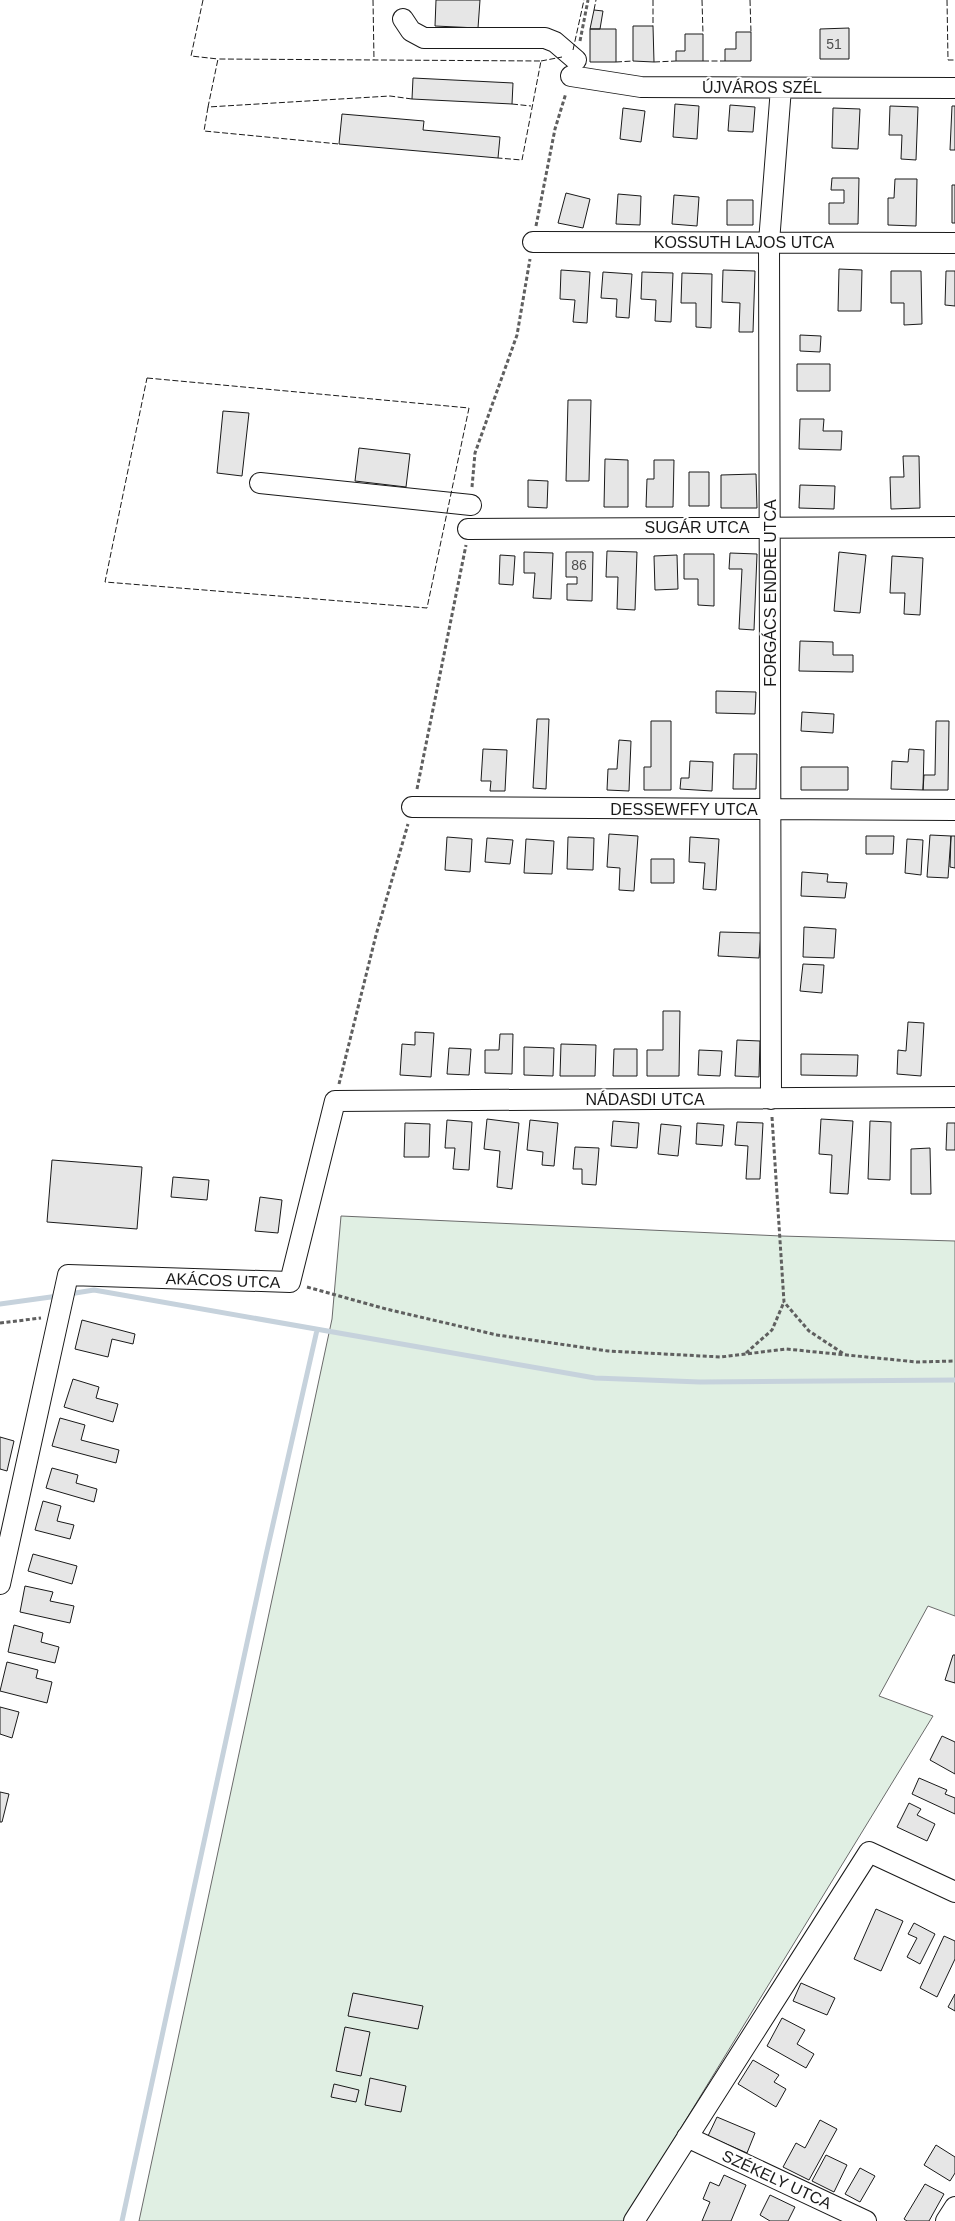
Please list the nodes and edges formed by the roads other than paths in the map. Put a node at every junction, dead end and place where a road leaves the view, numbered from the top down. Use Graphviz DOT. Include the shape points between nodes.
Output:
graph roads {
  1 [pos="403,19"];
  2 [pos="781,88"];
  3 [pos="955,88"];
  4 [pos="533,242"];
  5 [pos="769,242"];
  6 [pos="955,243"];
  7 [pos="260,483"];
  8 [pos="471,505"];
  9 [pos="770,526"];
  10 [pos="955,527"];
  11 [pos="468,529"];
  12 [pos="412,807"];
  13 [pos="771,810"];
  14 [pos="955,810"];
  15 [pos="955,1097"];
  16 [pos="771,1099"];
  17 [pos="335,1101"];
  18 [pos="0,1584"];
  19 [pos="955,1892"];
  20 [pos="687,2137"];
  21 [pos="955,2207"];
  22 [pos="634,2221"];
  23 [pos="866,2221"];
  24 [pos="946,2221"];
  1 -- 2 [label="street, ÚJVÁROS SZÉL" via="411,31 424,38 545,38 555,42 573,68 641,87"];
  2 -- 3 [label="street, ÚJVÁROS SZÉL"];
  2 -- 5 [label="street, FORGÁCS ENDRE UTCA"];
  4 -- 5 [label="street, KOSSUTH LAJOS UTCA"];
  5 -- 6 [label="street, KOSSUTH LAJOS UTCA"];
  5 -- 9 [label="street, FORGÁCS ENDRE UTCA"];
  7 -- 8 [label="street"];
  9 -- 10 [label="street, SUGÁR UTCA"];
  9 -- 11 [label="street, SUGÁR UTCA"];
  9 -- 13 [label="street, FORGÁCS ENDRE UTCA"];
  12 -- 13 [label="street, DESSEWFFY UTCA"];
  13 -- 14 [label="street, DESSEWFFY UTCA"];
  13 -- 16 [label="street, FORGÁCS ENDRE UTCA"];
  15 -- 16 [label="street, NÁDASDI UTCA"];
  16 -- 17 [label="street, NÁDASDI UTCA"];
  17 -- 18 [label="street, AKÁCOS UTCA" via="290,1282 68,1275"];
  19 -- 20 [label="street" via="869,1852"];
  20 -- 22 [label="street"];
  20 -- 23 [label="street, SZÉKELY UTCA"];
  21 -- 24 [label="street"];
}
